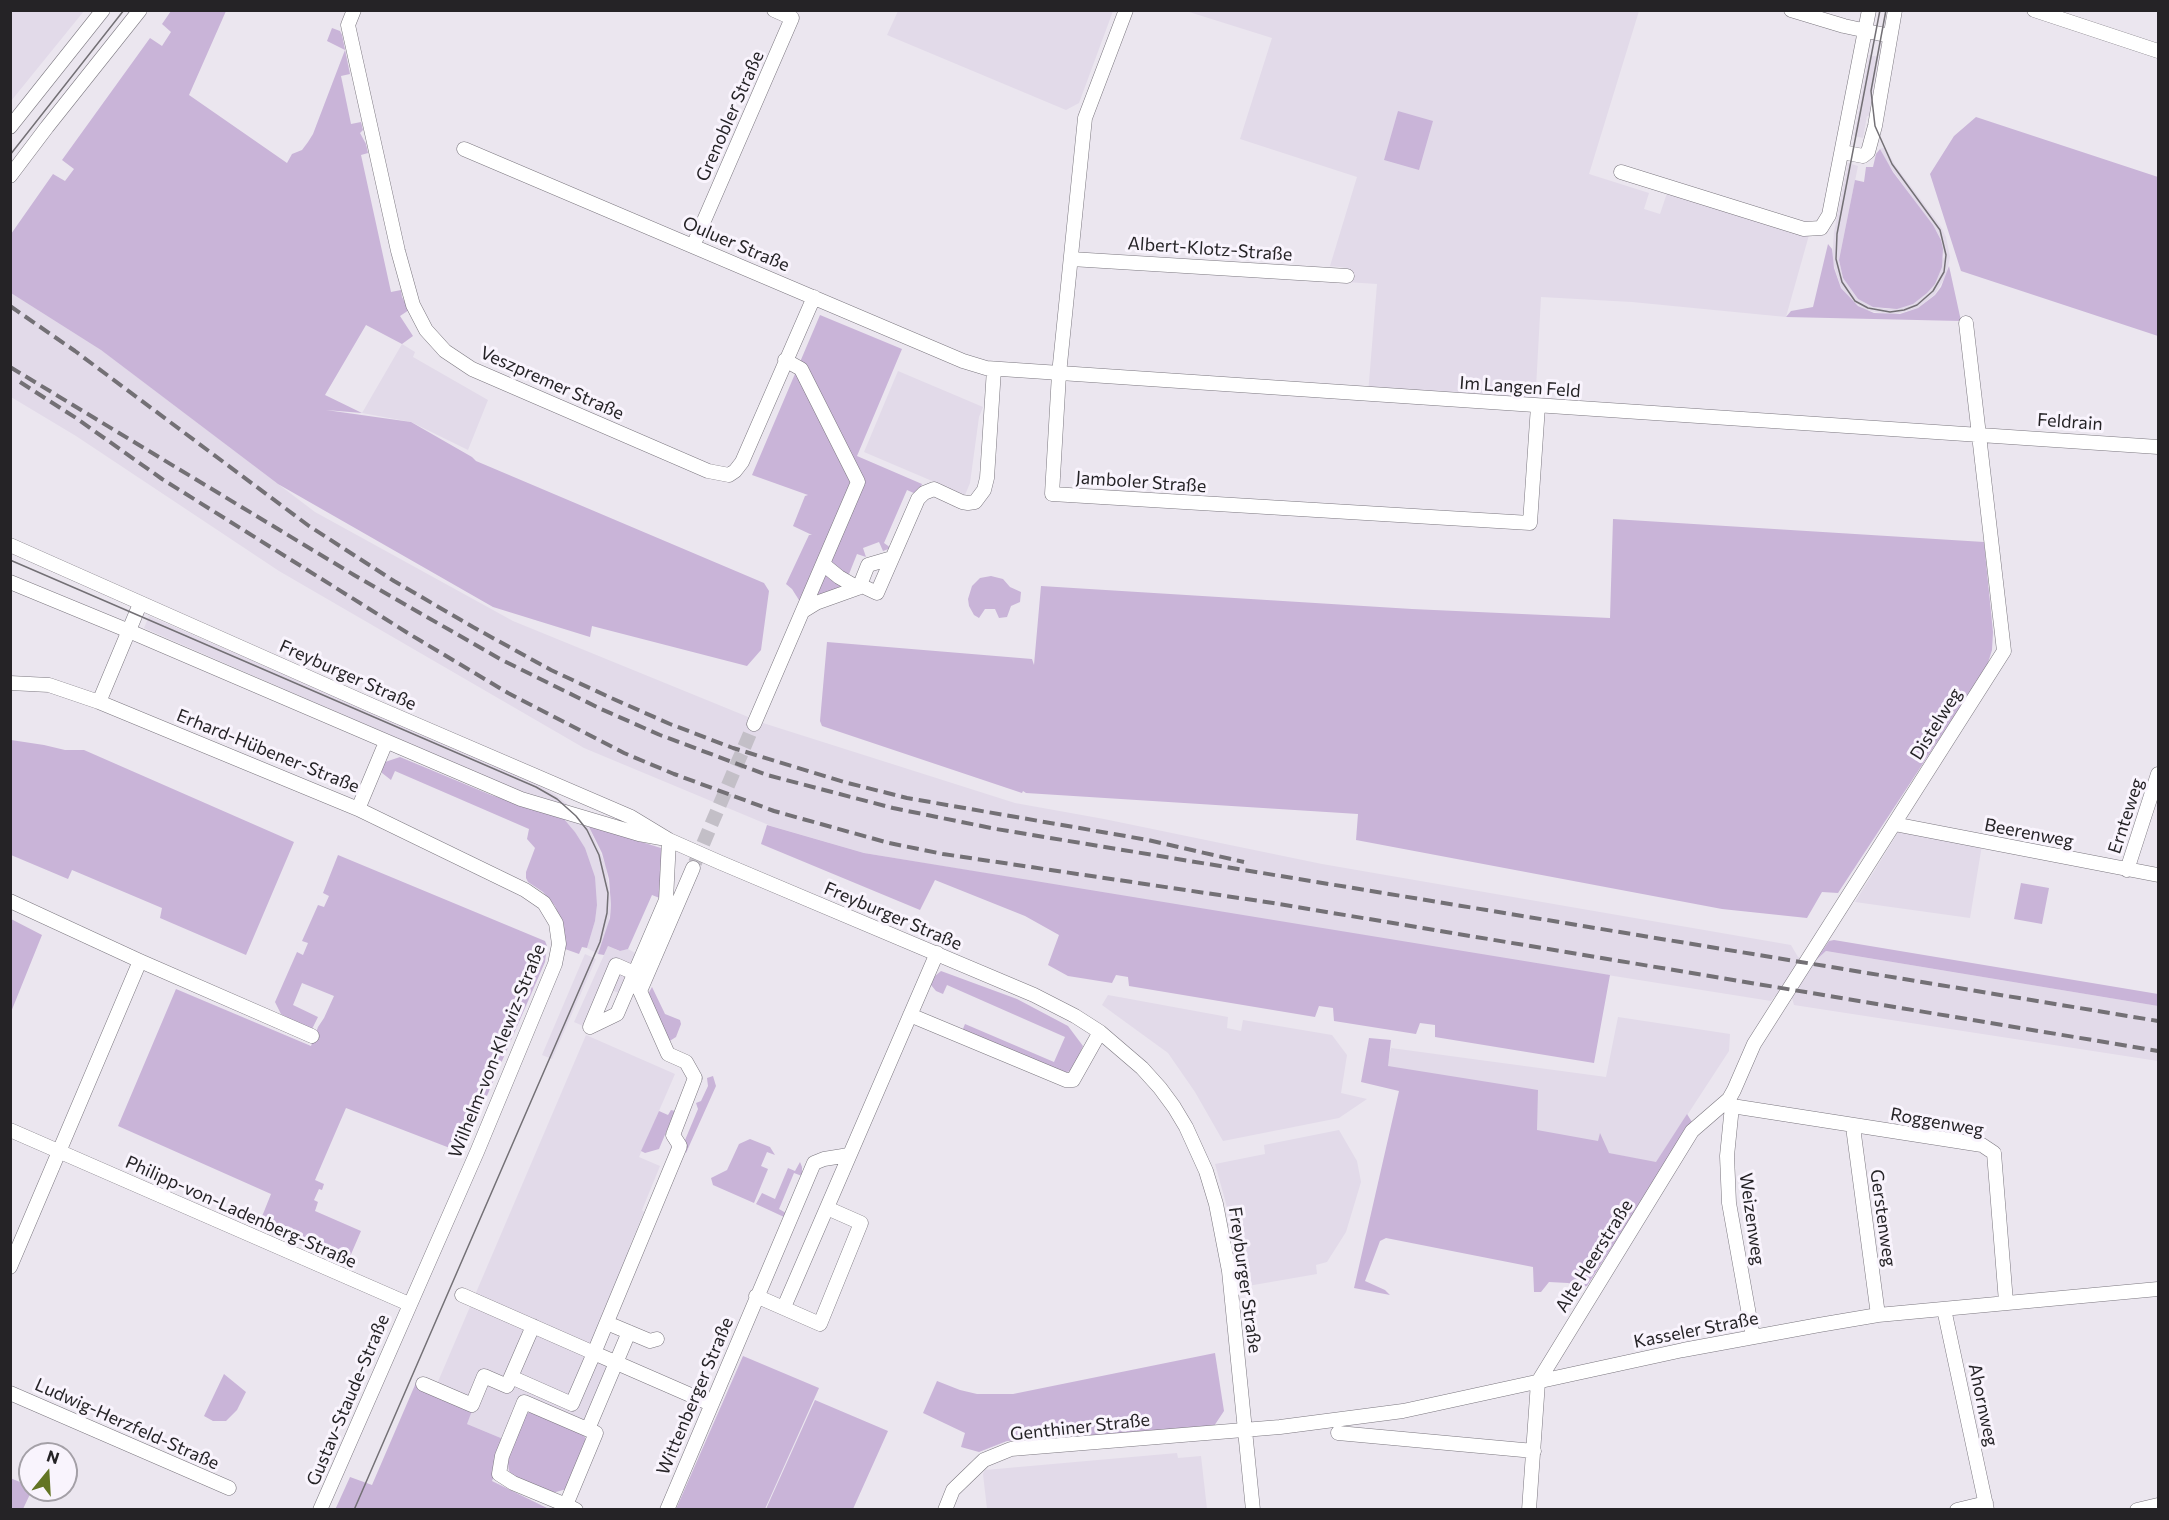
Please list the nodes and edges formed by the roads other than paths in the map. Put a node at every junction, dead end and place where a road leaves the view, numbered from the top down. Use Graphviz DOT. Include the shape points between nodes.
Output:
graph roads {
  1 [pos="103,10"];
  2 [pos="140,10"];
  3 [pos="354,10"];
  4 [pos="774,10"];
  5 [pos="1126,10"];
  6 [pos="1791,10"];
  7 [pos="1869,10"];
  8 [pos="1895,10"];
  9 [pos="2034,10"];
  10 [pos="1865,31"];
  11 [pos="1890,36"];
  12 [pos="2158,51"];
  13 [pos="10,127"];
  14 [pos="464,149"];
  15 [pos="1842,152"];
  16 [pos="1621,172"];
  17 [pos="10,176"];
  18 [pos="693,246"];
  19 [pos="1071,259"];
  20 [pos="1347,276"];
  21 [pos="814,297"];
  22 [pos="1966,323"];
  23 [pos="785,360"];
  24 [pos="994,369"];
  25 [pos="1059,374"];
  26 [pos="1538,406"];
  27 [pos="1980,434"];
  28 [pos="2158,447"];
  29 [pos="10,545"];
  30 [pos="892,558"];
  31 [pos="823,564"];
  32 [pos="10,582"];
  33 [pos="140,604"];
  34 [pos="803,610"];
  35 [pos="129,631"];
  36 [pos="10,682"];
  37 [pos="99,702"];
  38 [pos="754,724"];
  39 [pos="386,742"];
  40 [pos="2158,774"];
  41 [pos="358,809"];
  42 [pos="1893,824"];
  43 [pos="669,840"];
  44 [pos="693,868"];
  45 [pos="2127,870"];
  46 [pos="2158,875"];
  47 [pos="10,901"];
  48 [pos="937,953"];
  49 [pos="140,961"];
  50 [pos="640,975"];
  51 [pos="910,1015"];
  52 [pos="1100,1032"];
  53 [pos="312,1036"];
  54 [pos="1730,1102"];
  55 [pos="1852,1126"];
  56 [pos="10,1130"];
  57 [pos="58,1151"];
  58 [pos="849,1155"];
  59 [pos="827,1208"];
  60 [pos="10,1267"];
  61 [pos="2158,1289"];
  62 [pos="462,1295"];
  63 [pos="756,1296"];
  64 [pos="2006,1302"];
  65 [pos="409,1304"];
  66 [pos="784,1307"];
  67 [pos="1944,1309"];
  68 [pos="1878,1315"];
  69 [pos="533,1326"];
  70 [pos="604,1329"];
  71 [pos="1753,1337"];
  72 [pos="657,1339"];
  73 [pos="628,1342"];
  74 [pos="594,1353"];
  75 [pos="617,1363"];
  76 [pos="511,1377"];
  77 [pos="1538,1382"];
  78 [pos="423,1384"];
  79 [pos="10,1393"];
  80 [pos="711,1404"];
  81 [pos="588,1429"];
  82 [pos="1244,1429"];
  83 [pos="1338,1432"];
  84 [pos="1534,1451"];
  85 [pos="229,1488"];
  86 [pos="2158,1505"];
  87 [pos="1987,1506"];
  88 [pos="571,1507"];
  89 [pos="320,1509"];
  90 [pos="667,1509"];
  91 [pos="945,1509"];
  92 [pos="1253,1509"];
  93 [pos="1529,1509"];
  94 [pos="1957,1509"];
  95 [pos="2137,1509"];
  1 -- 13 [label="street"];
  2 -- 17 [label="street"];
  3 -- 23 [label="street, Veszpremer Straße" via="348,25 398,251 413,305 426,330 445,351 499,381 708,471 729,475 742,462"];
  4 -- 18 [label="street, Grenobler Straße" via="792,18"];
  5 -- 19 [label="street, Jamboler Straße" via="1085,118"];
  6 -- 10 [label="street"];
  7 -- 10 [label="street"];
  8 -- 11 [label="street"];
  9 -- 12 [label="street"];
  10 -- 11 [label="street"];
  10 -- 15 [label="street"];
  11 -- 15 [label="street" via="1868,152 1863,156"];
  14 -- 18 [label="street, Ouluer Straße"];
  15 -- 16 [label="street" via="1829,216 1825,224 1815,229 1804,229"];
  18 -- 21 [label="street, Ouluer Straße"];
  19 -- 20 [label="street, Albert-Klotz-Straße"];
  19 -- 25 [label="street, Jamboler Straße"];
  21 -- 23 [label="street, Veszpremer Straße"];
  21 -- 24 [label="street, Ouluer Straße" via="963,362"];
  22 -- 27 [label="street, Distelweg"];
  23 -- 31 [label="street" via="801,369 858,482"];
  24 -- 25 [label="street, Ouluer Straße"];
  24 -- 30 [label="street" via="984,490 975,502 968,503 934,489 924,493"];
  25 -- 26 [label="street, Im Langen Feld"];
  25 -- 26 [label="street, Jamboler Straße" via="1052,494 1530,523"];
  26 -- 27 [label="street, Im Langen Feld"];
  27 -- 28 [label="street, Feldrain"];
  27 -- 42 [label="street, Distelweg" via="2004,651"];
  29 -- 33 [label="street, Freyburger Straße"];
  31 -- 34 [label="street"];
  31 -- 34 [label="street" via="858,588"];
  32 -- 35 [label="street, Freyburger Straße"];
  33 -- 35 [label="street"];
  33 -- 43 [label="street, Freyburger Straße" via="632,817"];
  34 -- 38 [label="street"];
  35 -- 37 [label="street"];
  35 -- 39 [label="street, Freyburger Straße"];
  36 -- 37 [label="street, Erhard-Hübener-Straße" via="49,685"];
  37 -- 41 [label="street, Erhard-Hübener-Straße"];
  39 -- 41 [label="street, Erhard-Hübener-Straße"];
  39 -- 43 [label="street, Freyburger Straße" via="529,802"];
  40 -- 45 [label="street, Ernteweg"];
  41 -- 65 [label="street, Wilhelm-von-Klewiz-Straße" via="525,890 544,903 556,923 559,944 518,1053"];
  42 -- 45 [label="street, Beerenweg"];
  42 -- 54 [label="street, Distelweg" via="1754,1044"];
  43 -- 48 [label="street, Freyburger Straße"];
  43 -- 50 [label="street" via="666,900 643,954"];
  44 -- 50 [label="street" via="684,899"];
  45 -- 46 [label="street, Beerenweg"];
  47 -- 49 [label="street"];
  48 -- 51 [label="street"];
  48 -- 52 [label="street, Freyburger Straße" via="1034,995"];
  49 -- 53 [label="street"];
  49 -- 57 [label="street"];
  50 -- 70 [label="street" via="640,991 668,1054 686,1062 695,1078 673,1135 680,1146"];
  51 -- 52 [label="street" via="1066,1080 1073,1080"];
  51 -- 58 [label="street"];
  52 -- 82 [label="street, Freyburger Straße" via="1160,1088 1186,1127 1206,1171 1229,1271"];
  54 -- 55 [label="street, Roggenweg"];
  54 -- 71 [label="street, Weizenweg" via="1729,1203"];
  54 -- 77 [label="street, Alte Heerstraße" via="1692,1131"];
  55 -- 64 [label="street, Roggenweg" via="1982,1145 1994,1153"];
  55 -- 68 [label="street, Gerstenweg"];
  56 -- 57 [label="street, Philipp-von-Ladenberg-Straße"];
  57 -- 60 [label="street"];
  57 -- 65 [label="street, Philipp-von-Ladenberg-Straße"];
  58 -- 59 [label="street"];
  58 -- 63 [label="street, Wittenberger Straße" via="814,1163"];
  59 -- 66 [label="street"];
  59 -- 66 [label="street" via="861,1223 820,1324"];
  61 -- 64 [label="street, Kasseler Straße"];
  62 -- 69 [label="street"];
  63 -- 66 [label="street"];
  63 -- 80 [label="street, Wittenberger Straße"];
  64 -- 67 [label="street, Kasseler Straße"];
  65 -- 89 [label="street, Gustav-Staude-Straße"];
  67 -- 68 [label="street, Kasseler Straße"];
  67 -- 87 [label="street, Ahornweg"];
  68 -- 71 [label="street, Kasseler Straße"];
  69 -- 74 [label="street"];
  69 -- 76 [label="street"];
  70 -- 73 [label="street"];
  70 -- 74 [label="street"];
  71 -- 77 [label="street, Kasseler Straße"];
  72 -- 73 [label="street"];
  73 -- 75 [label="street"];
  74 -- 75 [label="street"];
  74 -- 76 [label="street" via="572,1404"];
  75 -- 80 [label="street"];
  75 -- 81 [label="street"];
  76 -- 78 [label="street" via="507,1386 484,1376 472,1405"];
  77 -- 82 [label="street, Kasseler Straße" via="1402,1411"];
  77 -- 84 [label="street, Alte Heerstraße"];
  79 -- 85 [label="street, Ludwig-Herzfeld-Straße"];
  80 -- 90 [label="street, Wittenberger Straße"];
  81 -- 88 [label="street" via="597,1433"];
  81 -- 88 [label="street" via="524,1402 502,1456 499,1474"];
  82 -- 91 [label="street, Genthiner Straße" via="1011,1449 984,1460 953,1490"];
  82 -- 92 [label="street, Freyburger Straße"];
  83 -- 84 [label="street"];
  84 -- 93 [label="street, Alte Heerstraße"];
  86 -- 95 [label="street"];
  87 -- 94 [label="street"];
}
